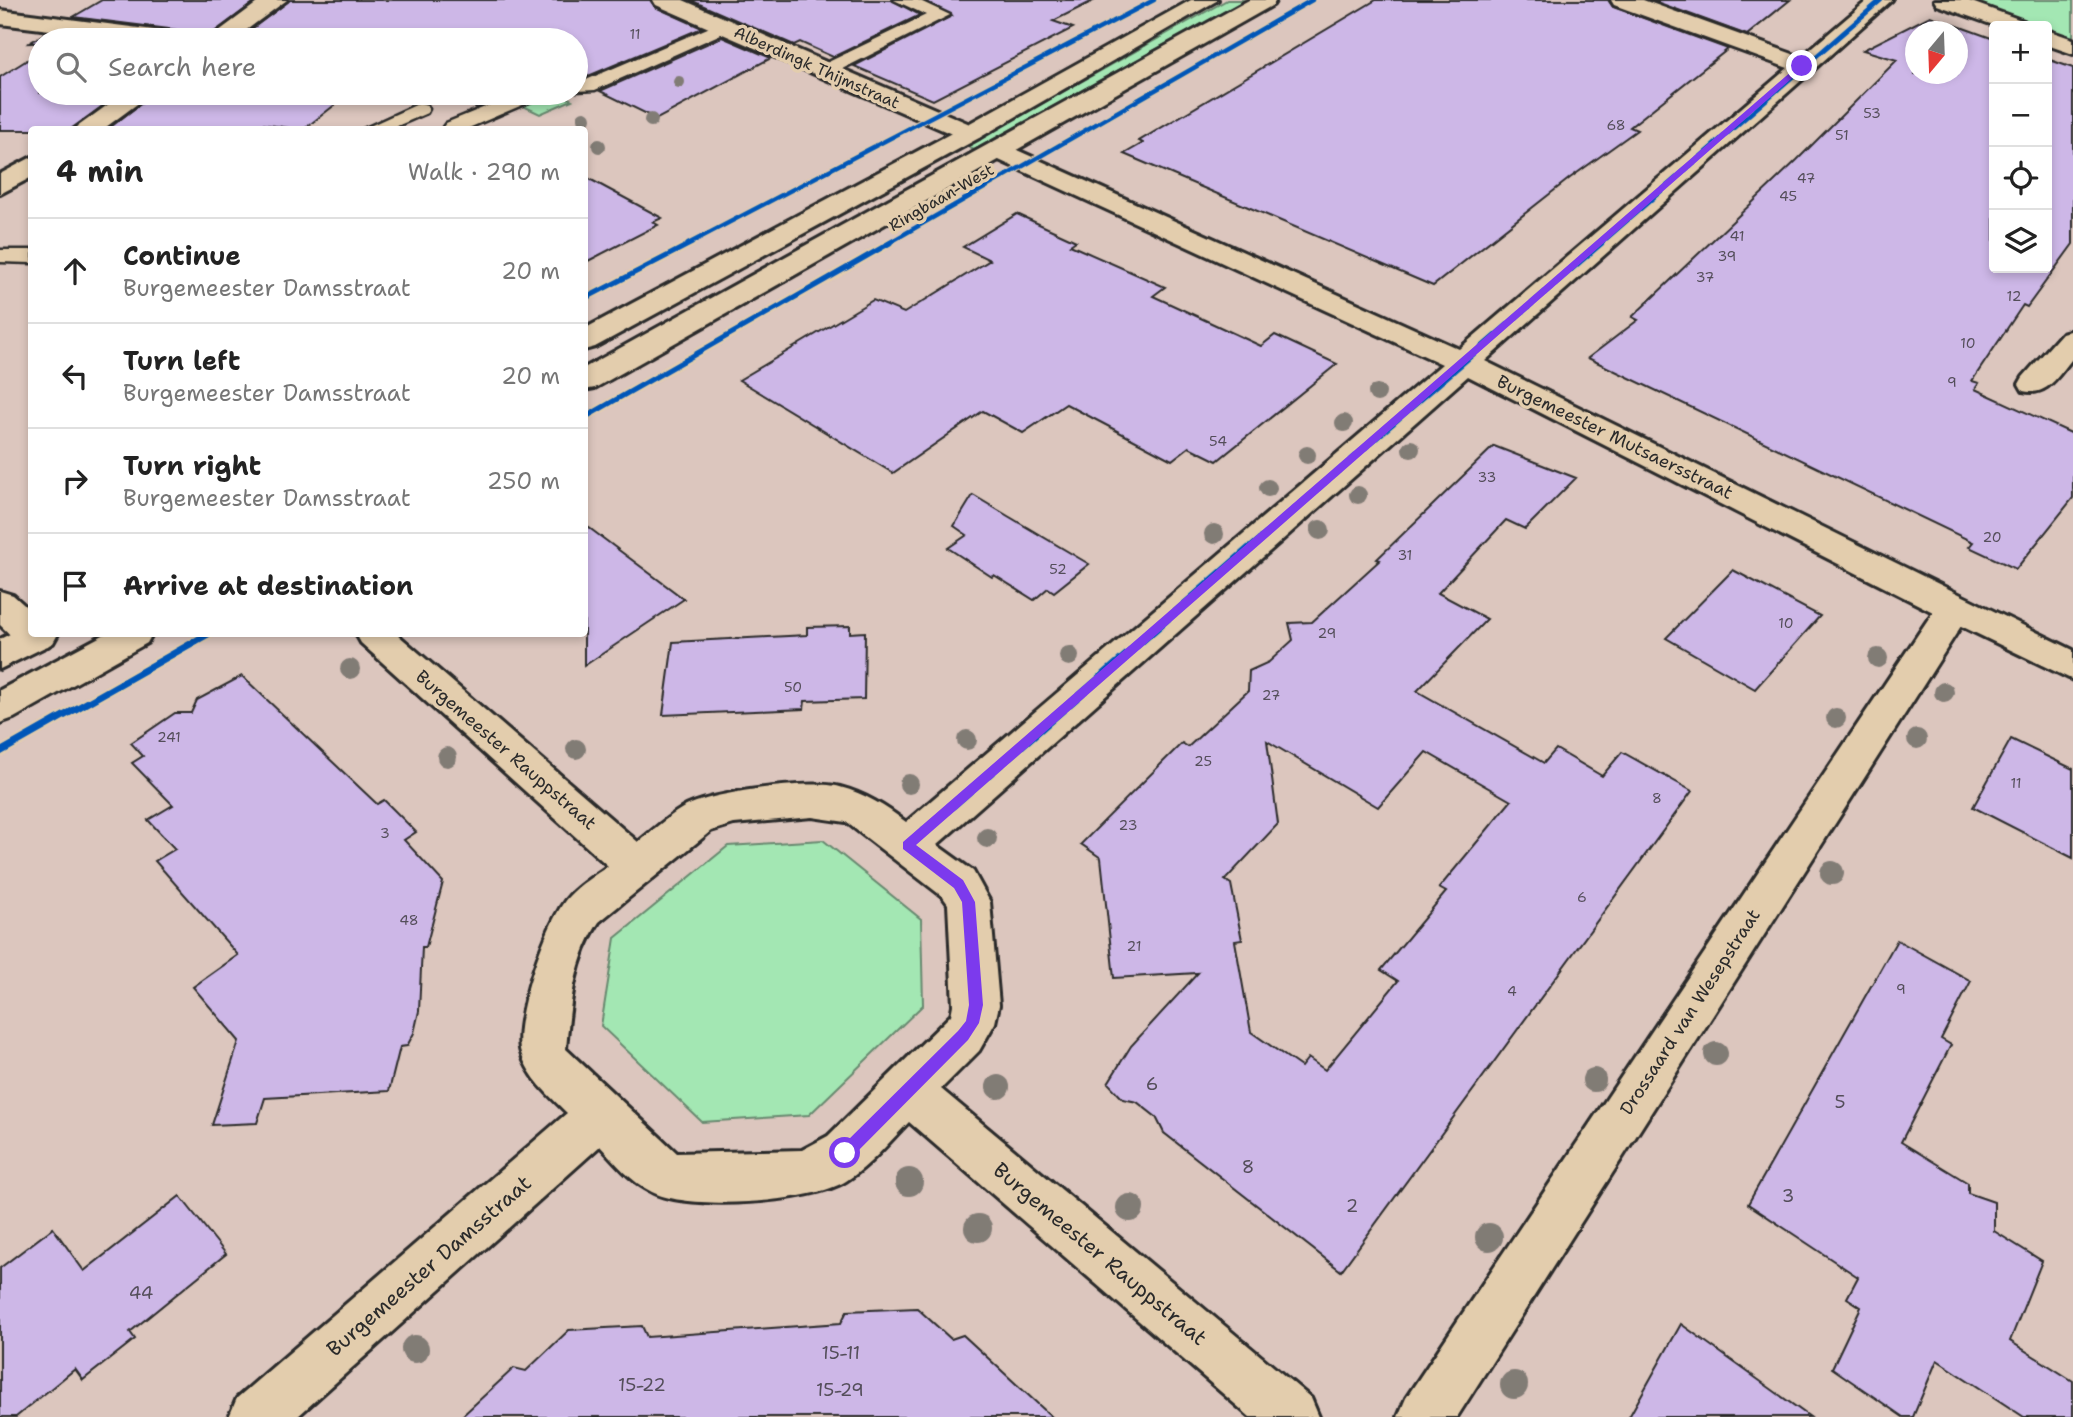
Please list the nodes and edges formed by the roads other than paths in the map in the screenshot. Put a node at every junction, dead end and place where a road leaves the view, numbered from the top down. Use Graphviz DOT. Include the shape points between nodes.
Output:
graph roads {
  1 [pos="276,0"];
  2 [pos="664,0"];
  3 [pos="903,0"];
  4 [pos="1207,0"];
  5 [pos="1265,0"];
  6 [pos="1622,0"];
  7 [pos="1881,0"];
  8 [pos="1945,0"];
  9 [pos="0,17"];
  10 [pos="2002,21"];
  11 [pos="724,26"];
  12 [pos="96,28"];
  13 [pos="235,28"];
  14 [pos="2052,39"];
  15 [pos="2073,47"];
  16 [pos="1802,66"];
  17 [pos="824,71"];
  18 [pos="588,86"];
  19 [pos="122,105"];
  20 [pos="502,105"];
  21 [pos="420,109"];
  22 [pos="91,126"];
  23 [pos="380,126"];
  24 [pos="455,126"];
  25 [pos="970,134"];
  26 [pos="997,150"];
  27 [pos="28,168"];
  28 [pos="0,186"];
  29 [pos="0,257"];
  30 [pos="28,257"];
  31 [pos="588,339"];
  32 [pos="2073,339"];
  33 [pos="1463,362"];
  34 [pos="588,380"];
  35 [pos="2034,384"];
  36 [pos="0,604"];
  37 [pos="1955,607"];
  38 [pos="28,627"];
  39 [pos="34,637"];
  40 [pos="129,637"];
  41 [pos="377,637"];
  42 [pos="0,655"];
  43 [pos="2073,666"];
  44 [pos="0,708"];
  45 [pos="908,845"];
  46 [pos="638,867"];
  47 [pos="908,1091"];
  48 [pos="601,1114"];
  49 [pos="256,1417"];
  50 [pos="1292,1417"];
  51 [pos="1425,1417"];
  1 -- 13 [label="street"];
  2 -- 11 [label="street, Alberdingk Thijmstraat"];
  3 -- 17 [label="lane" via="941,15"];
  4 -- 25 [label="street"];
  5 -- 26 [label="street, Ringbaan-West"];
  6 -- 16 [label="street"];
  7 -- 16 [label="street"];
  8 -- 10 [label="street"];
  9 -- 12 [label="street"];
  11 -- 17 [label="street, Alberdingk Thijmstraat"];
  11 -- 18 [label="lane"];
  14 -- 15 [label="street"];
  16 -- 33 [label="street"];
  17 -- 25 [label="street, Alberdingk Thijmstraat"];
  19 -- 22 [label="street"];
  20 -- 24 [label="lane"];
  21 -- 23 [label="lane"];
  25 -- 31 [label="street"];
  26 -- 33 [label="street, Burgemeester Mutsaersstraat"];
  26 -- 34 [label="street, Ringbaan-West"];
  27 -- 28 [label="street"];
  29 -- 30 [label="lane"];
  32 -- 35 [label="street"];
  33 -- 37 [label="street, Burgemeester Mutsaersstraat"];
  33 -- 45 [label="street"];
  36 -- 38 [label="street"];
  37 -- 43 [label="street, Burgemeester Mutsaersstraat"];
  37 -- 51 [label="street, Drossaard van Wesepstraat"];
  39 -- 42 [label="street"];
  40 -- 44 [label="street"];
  41 -- 46 [label="street, Burgemeester Rauppstraat"];
  45 -- 46 [label="street" via="860,810 837,802 799,802 713,813 697,820"];
  45 -- 47 [label="street" via="958,884 969,902 976,1005 963,1036"];
  46 -- 48 [label="street" via="584,909 569,927 545,1031 543,1050 549,1063"];
  47 -- 48 [label="street" via="845,1153 827,1166 802,1174 670,1176 653,1166"];
  47 -- 50 [label="street, Burgemeester Rauppstraat"];
  48 -- 49 [label="street, Burgemeester Damsstraat"];
}
